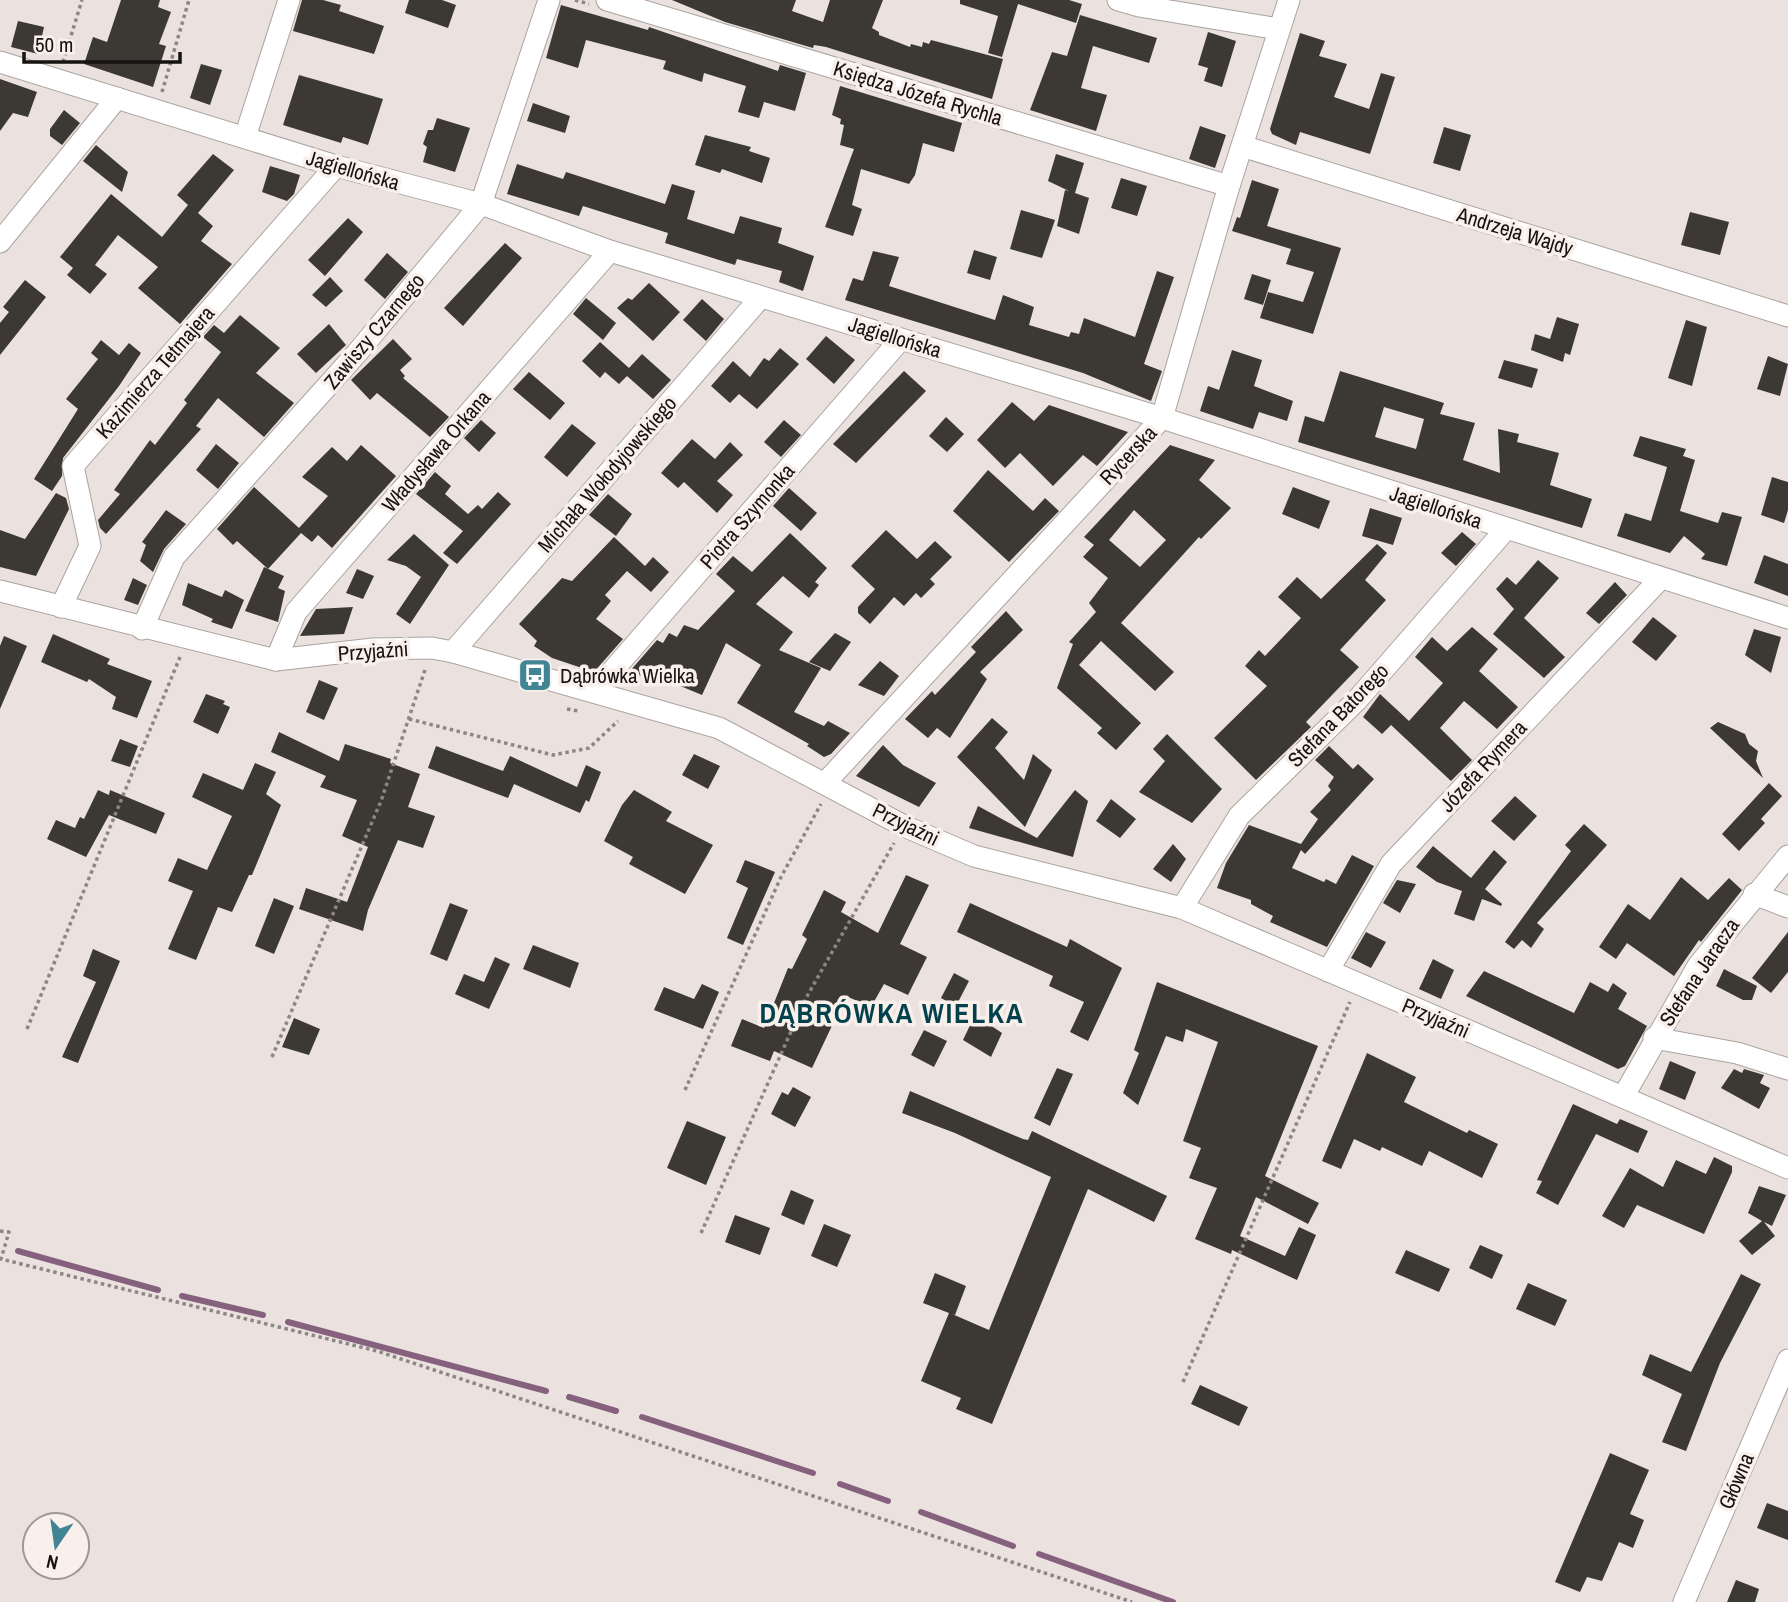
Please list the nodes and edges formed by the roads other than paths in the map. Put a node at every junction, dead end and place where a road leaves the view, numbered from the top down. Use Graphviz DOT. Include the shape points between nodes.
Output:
graph roads {
  1 [pos="289,0"];
  2 [pos="549,0"];
  3 [pos="607,0"];
  4 [pos="1118,0"];
  5 [pos="1289,0"];
  6 [pos="1279,29"];
  7 [pos="0,62"];
  8 [pos="117,98"];
  9 [pos="245,137"];
  10 [pos="1242,146"];
  11 [pos="336,166"];
  12 [pos="1229,186"];
  13 [pos="481,204"];
  14 [pos="0,242"];
  15 [pos="610,251"];
  16 [pos="761,297"];
  17 [pos="1788,316"];
  18 [pos="901,339"];
  19 [pos="1162,418"];
  20 [pos="1506,529"];
  21 [pos="1661,578"];
  22 [pos="0,591"];
  23 [pos="61,607"];
  24 [pos="1788,618"];
  25 [pos="142,629"];
  26 [pos="443,650"];
  27 [pos="276,660"];
  28 [pos="594,692"];
  29 [pos="822,792"];
  30 [pos="1788,856"];
  31 [pos="1754,894"];
  32 [pos="1788,907"];
  33 [pos="1182,908"];
  34 [pos="1328,971"];
  35 [pos="1654,1038"];
  36 [pos="1788,1069"];
  37 [pos="1623,1097"];
  38 [pos="1788,1168"];
  39 [pos="1788,1360"];
  40 [pos="1684,1602"];
  1 -- 9 [label="street"];
  2 -- 13 [label="street, Zawiszy Czarnego"];
  3 -- 12 [label="street, Księdza Józefa Rychla"];
  4 -- 6 [label="street"];
  5 -- 6 [label="street, Rycerska"];
  6 -- 10 [label="street, Rycerska"];
  7 -- 8 [label="street, Jagiellońska" via="64,71"];
  8 -- 9 [label="street, Jagiellońska" via="164,101"];
  8 -- 14 [label="street"];
  9 -- 11 [label="street, Jagiellońska"];
  10 -- 12 [label="street, Rycerska"];
  10 -- 17 [label="street, Andrzeja Wajdy"];
  11 -- 13 [label="street, Jagiellońska"];
  11 -- 23 [label="street, Kazimierza Tetmajera" via="73,466 90,546"];
  12 -- 19 [label="street, Rycerska"];
  13 -- 15 [label="street, Jagiellońska"];
  13 -- 25 [label="street, Zawiszy Czarnego" via="357,353 174,557"];
  15 -- 16 [label="street, Jagiellońska"];
  15 -- 27 [label="street, Władysława Orkana" via="296,612"];
  16 -- 18 [label="street, Jagiellońska"];
  16 -- 26 [label="street, Michała Wołodyjowskiego"];
  18 -- 19 [label="street, Jagiellońska"];
  18 -- 28 [label="street, Piotra Szymonka"];
  19 -- 20 [label="street, Jagiellońska"];
  19 -- 29 [label="street, Rycerska"];
  20 -- 21 [label="street, Jagiellońska"];
  20 -- 33 [label="street, Stefana Batorego" via="1357,699 1239,816"];
  21 -- 24 [label="street, Jagiellońska"];
  21 -- 34 [label="street, Józefa Rymera" via="1391,864"];
  22 -- 23 [label="street, Przyjaźni"];
  23 -- 25 [label="street, Przyjaźni"];
  25 -- 27 [label="street, Przyjaźni"];
  26 -- 27 [label="street, Przyjaźni" via="373,649"];
  26 -- 28 [label="street, Przyjaźni"];
  28 -- 29 [label="street, Przyjaźni" via="719,728"];
  29 -- 33 [label="street, Przyjaźni" via="974,856"];
  30 -- 31 [label="street, Stefana Jaracza"];
  31 -- 32 [label="street"];
  31 -- 35 [label="street, Stefana Jaracza" via="1698,966"];
  33 -- 34 [label="street, Przyjaźni"];
  34 -- 37 [label="street, Przyjaźni"];
  35 -- 36 [label="street" via="1737,1053"];
  35 -- 37 [label="street, Stefana Jaracza"];
  37 -- 38 [label="street, Przyjaźni"];
  39 -- 40 [label="street, Główna"];
}
